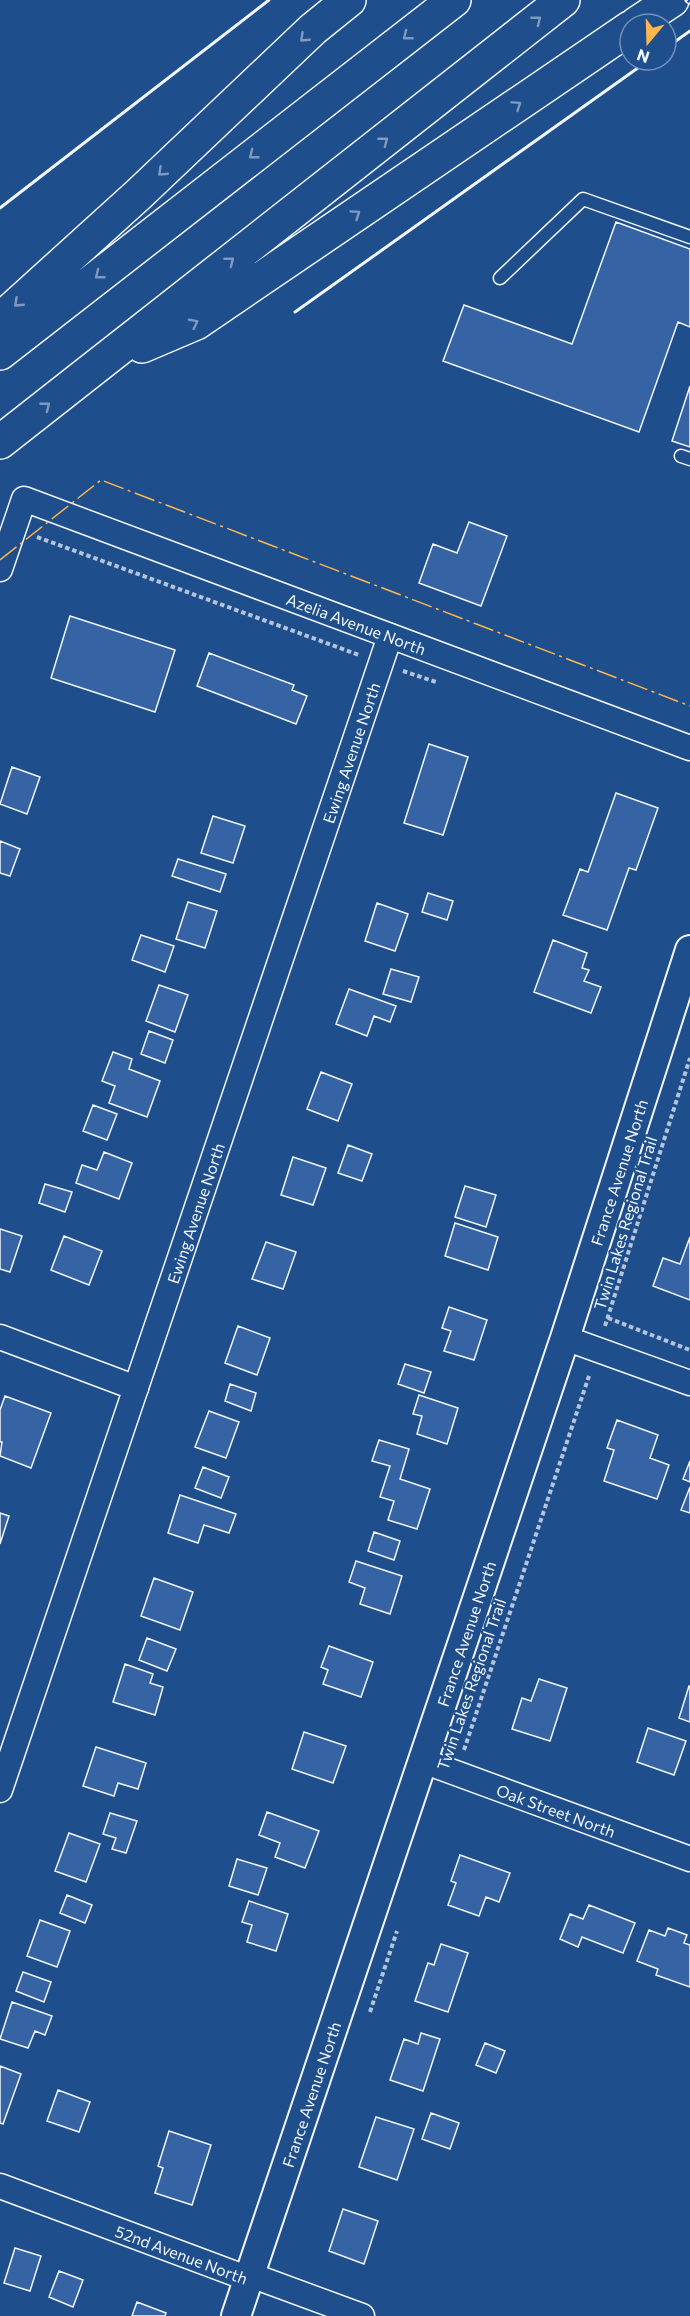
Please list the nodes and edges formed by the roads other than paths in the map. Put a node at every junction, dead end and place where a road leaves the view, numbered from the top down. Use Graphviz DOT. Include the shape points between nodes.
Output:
graph roads {
  1 [pos="349,0"];
  2 [pos="454,0"];
  3 [pos="563,0"];
  4 [pos="672,0"];
  5 [pos="654,12"];
  6 [pos="618,36"];
  7 [pos="690,237"];
  8 [pos="500,278"];
  9 [pos="0,320"];
  10 [pos="0,353"];
  11 [pos="102,363"];
  12 [pos="0,442"];
  13 [pos="0,569"];
  14 [pos="390,636"];
  15 [pos="690,747"];
  16 [pos="690,950"];
  17 [pos="0,1337"];
  18 [pos="565,1338"];
  19 [pos="690,1383"];
  20 [pos="136,1388"];
  21 [pos="423,1761"];
  22 [pos="0,1790"];
  23 [pos="690,1859"];
  24 [pos="0,2186"];
  25 [pos="249,2279"];
  26 [pos="236,2316"];
  27 [pos="363,2316"];
  1 -- 9 [label="highway, one-way"];
  2 -- 10 [label="highway, one-way"];
  11 -- 3 [label="highway, one-way"];
  4 -- 5 [label="highway"];
  11 -- 6 [label="highway, one-way" via="196,323"];
  7 -- 8 [label="lane" via="583,199"];
  12 -- 11 [label="highway, one-way"];
  13 -- 14 [label="street, Azelia Avenue North" via="24,499"];
  14 -- 15 [label="street, Azelia Avenue North"];
  14 -- 20 [label="street, Ewing Avenue North"];
  16 -- 18 [label="street, France Avenue North"];
  17 -- 20 [label="street"];
  18 -- 19 [label="street"];
  18 -- 21 [label="street, France Avenue North"];
  20 -- 22 [label="street, Ewing Avenue North"];
  21 -- 23 [label="street, Oak Street North"];
  21 -- 25 [label="street, France Avenue North"];
  24 -- 25 [label="street, 52nd Avenue North"];
  25 -- 26 [label="street, France Avenue North"];
  25 -- 27 [label="street, 52nd Avenue North" via="256,2277"];
}
